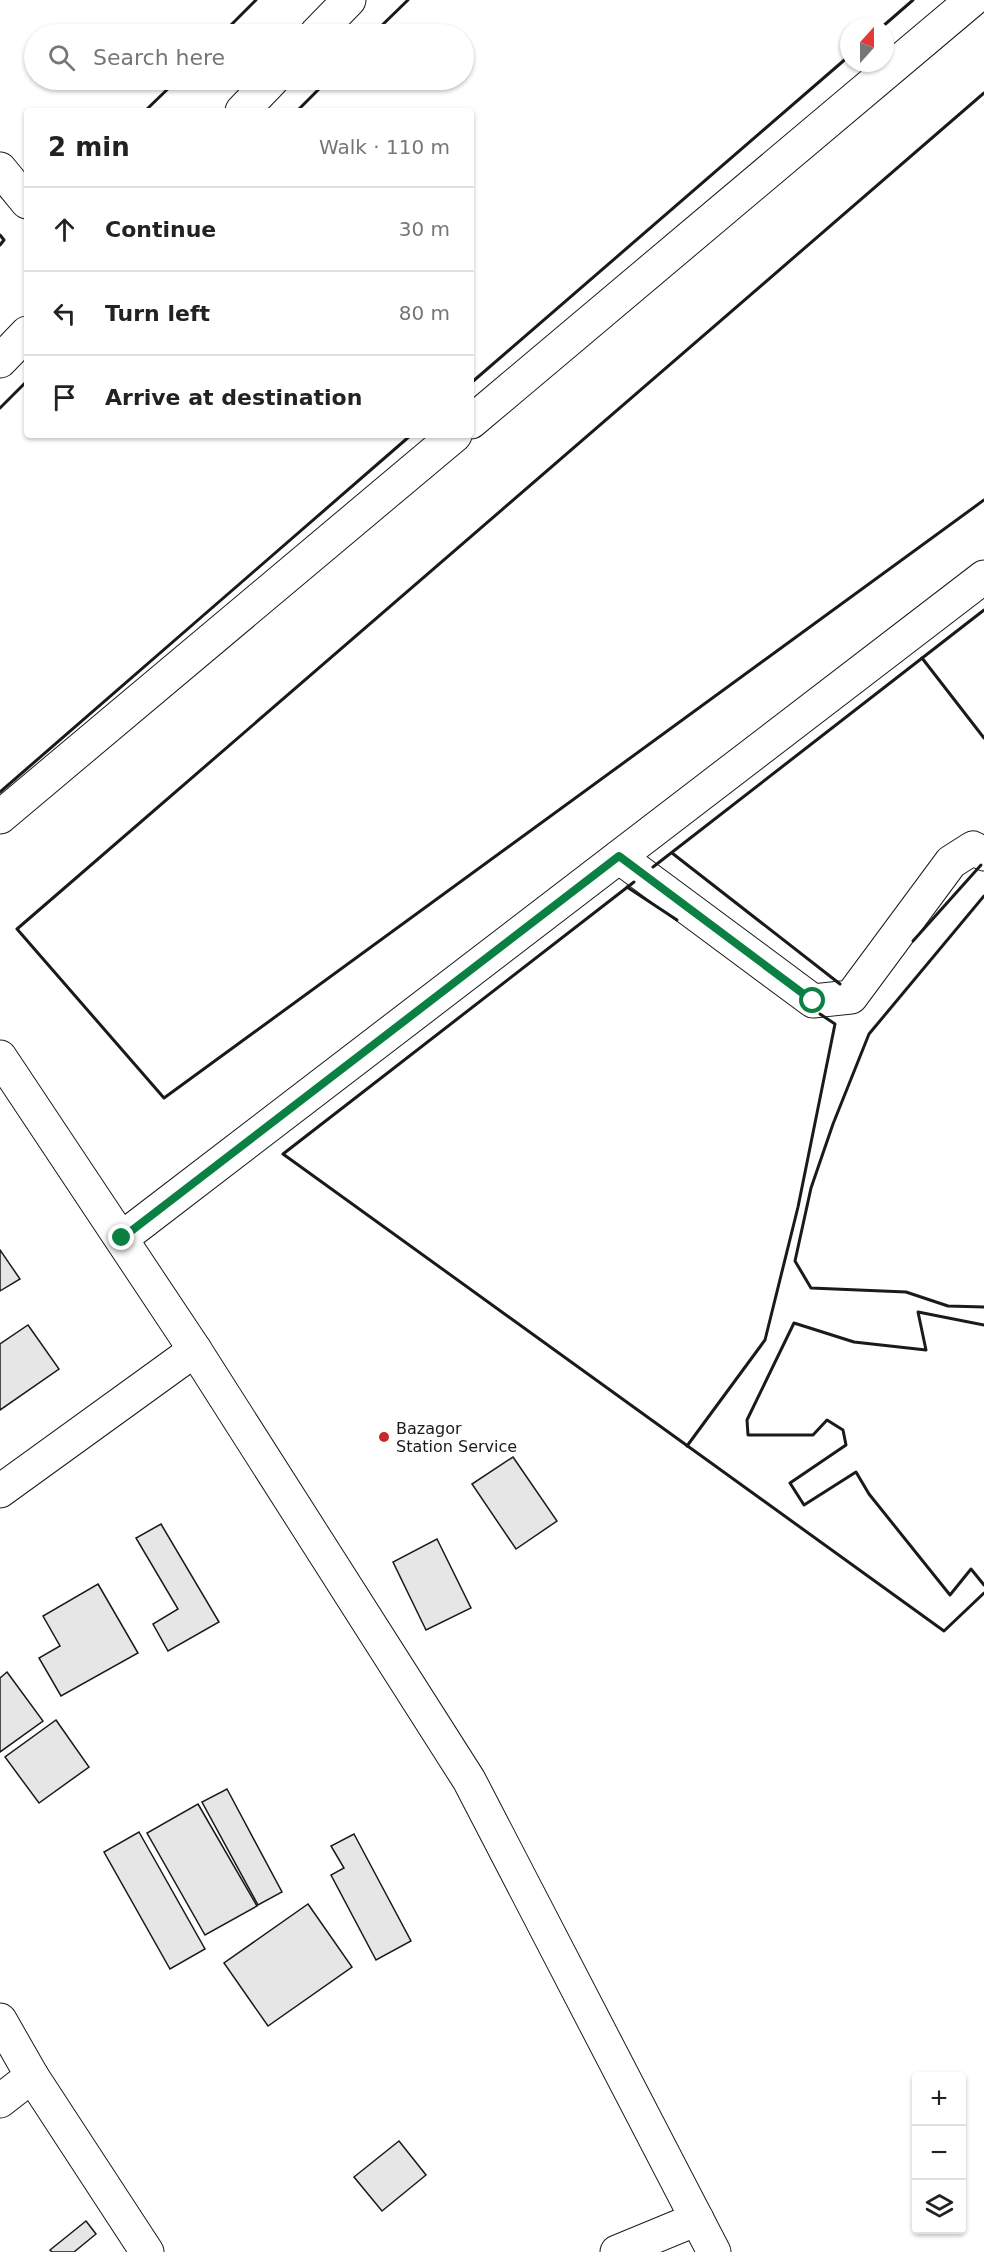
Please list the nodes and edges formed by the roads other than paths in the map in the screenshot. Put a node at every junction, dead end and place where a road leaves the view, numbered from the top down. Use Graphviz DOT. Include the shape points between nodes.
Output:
graph roads {
  1 [pos="349,0"];
  2 [pos="972,0"];
  3 [pos="326,24"];
  4 [pos="262,90"];
  5 [pos="245,108"];
  6 [pos="0,169"];
  7 [pos="24,198"];
  8 [pos="24,336"];
  9 [pos="0,361"];
  10 [pos="474,419"];
  11 [pos="451,438"];
  12 [pos="984,577"];
  13 [pos="0,818"];
  14 [pos="984,854"];
  15 [pos="619,856"];
  16 [pos="0,1057"];
  17 [pos="122,1238"];
  18 [pos="195,1350"];
  19 [pos="0,1491"];
  20 [pos="0,2020"];
  21 [pos="32,2076"];
  22 [pos="0,2101"];
  23 [pos="697,2219"];
  24 [pos="147,2252"];
  25 [pos="617,2252"];
  26 [pos="714,2252"];
  1 -- 3 [label="main road"];
  2 -- 10 [label="main road"];
  4 -- 5 [label="main road"];
  6 -- 7 [label="main road"];
  8 -- 9 [label="main road"];
  11 -- 13 [label="main road"];
  12 -- 15 [label="main road"];
  14 -- 15 [label="main road" via="973,848 951,862 850,997 813,1001"];
  15 -- 17 [label="main road"];
  16 -- 17 [label="main road"];
  17 -- 18 [label="main road"];
  18 -- 19 [label="main road"];
  18 -- 23 [label="main road" via="470,1780"];
  20 -- 21 [label="main road"];
  21 -- 22 [label="main road"];
  21 -- 24 [label="main road"];
  23 -- 25 [label="main road"];
  23 -- 26 [label="main road"];
}
